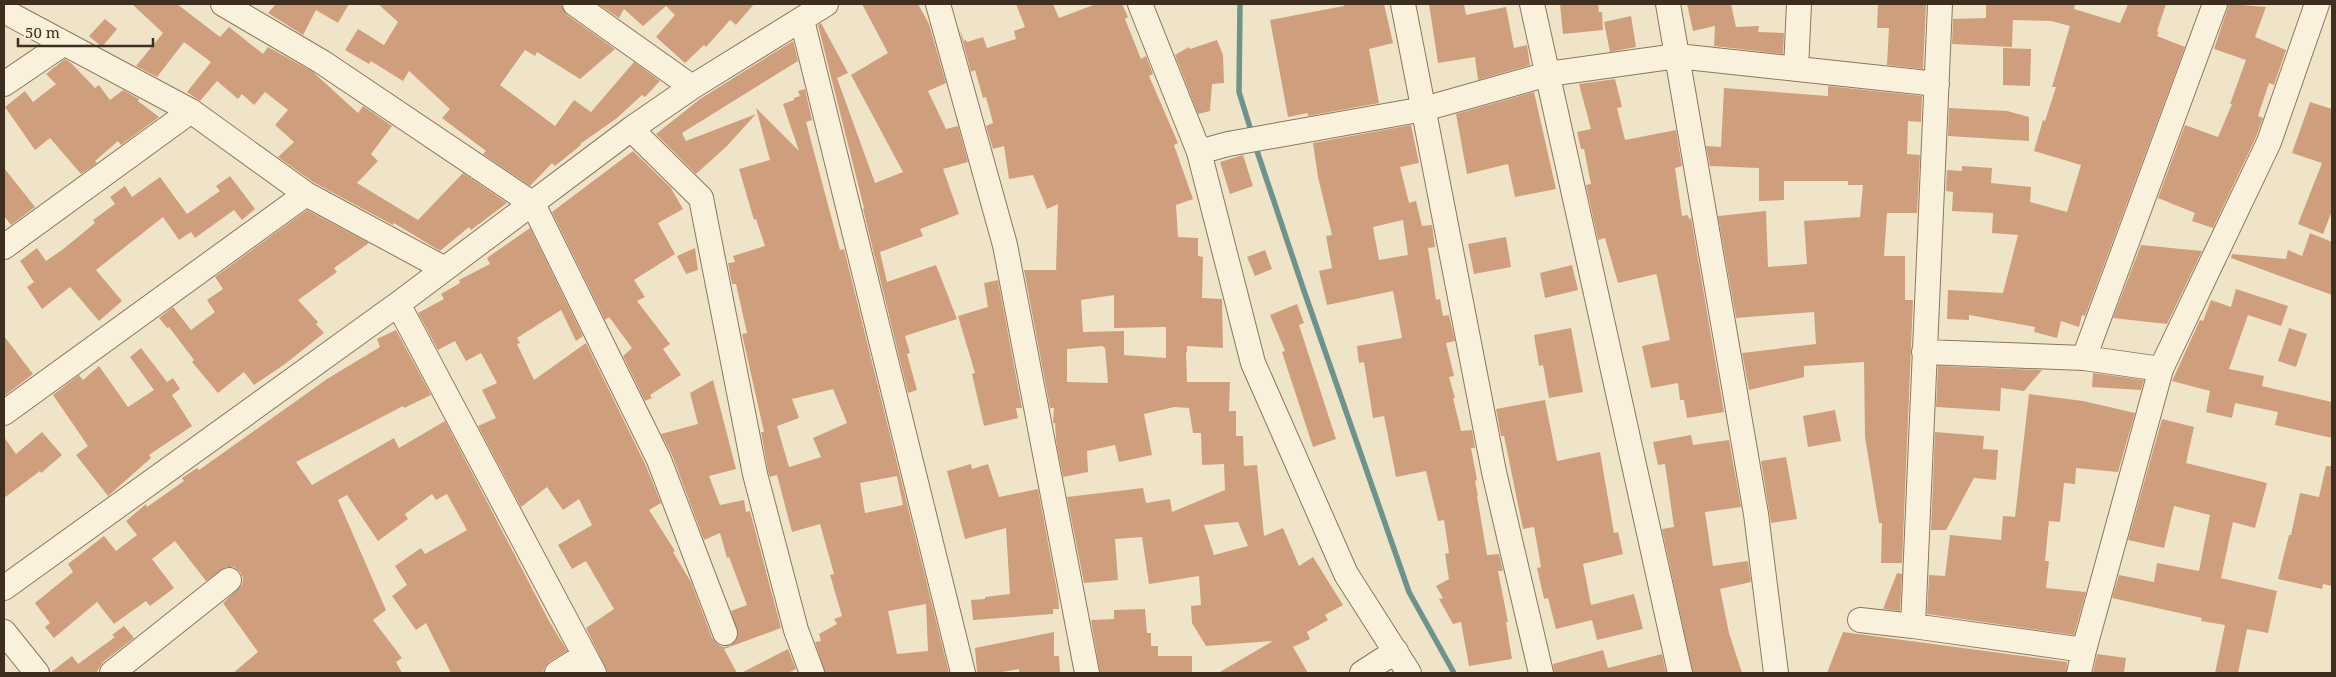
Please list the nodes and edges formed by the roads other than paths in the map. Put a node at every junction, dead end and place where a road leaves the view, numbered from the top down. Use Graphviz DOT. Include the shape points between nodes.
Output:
graph roads {
  1 [pos="223,4"];
  2 [pos="575,4"];
  3 [pos="826,4"];
  4 [pos="938,4"];
  5 [pos="1140,4"];
  6 [pos="1403,4"];
  7 [pos="1532,4"];
  8 [pos="1668,4"];
  9 [pos="1799,4"];
  10 [pos="1940,4"];
  11 [pos="2215,4"];
  12 [pos="2317,4"];
  13 [pos="4,11"];
  14 [pos="802,20"];
  15 [pos="62,44"];
  16 [pos="1678,56"];
  17 [pos="1796,69"];
  18 [pos="1548,74"];
  19 [pos="4,84"];
  20 [pos="1937,84"];
  21 [pos="692,86"];
  22 [pos="1424,109"];
  23 [pos="192,111"];
  24 [pos="631,129"];
  25 [pos="1199,152"];
  26 [pos="306,194"];
  27 [pos="533,204"];
  28 [pos="4,247"];
  29 [pos="443,268"];
  30 [pos="398,304"];
  31 [pos="1924,352"];
  32 [pos="2084,358"];
  33 [pos="2161,369"];
  34 [pos="4,413"];
  35 [pos="229,580"];
  36 [pos="4,588"];
  37 [pos="1860,620"];
  38 [pos="1913,626"];
  39 [pos="4,632"];
  40 [pos="725,633"];
  41 [pos="2084,650"];
  42 [pos="1396,652"];
  43 [pos="589,665"];
  44 [pos="37,673"];
  45 [pos="112,673"];
  46 [pos="557,673"];
  47 [pos="812,673"];
  48 [pos="963,673"];
  49 [pos="1087,673"];
  50 [pos="1362,673"];
  51 [pos="1409,673"];
  52 [pos="1541,673"];
  53 [pos="1680,673"];
  54 [pos="1776,673"];
  55 [pos="2080,673"];
  1 -- 27 [label="street" via="322,62"];
  2 -- 21 [label="street"];
  3 -- 14 [label="street"];
  4 -- 49 [label="street" via="1005,245"];
  5 -- 25 [label="street"];
  6 -- 22 [label="street"];
  7 -- 18 [label="street"];
  8 -- 16 [label="street"];
  9 -- 17 [label="street"];
  10 -- 20 [label="street"];
  11 -- 32 [label="street"];
  12 -- 33 [label="street" via="2269,142"];
  13 -- 15 [label="street"];
  14 -- 21 [label="street"];
  14 -- 48 [label="street"];
  15 -- 19 [label="street"];
  15 -- 23 [label="street"];
  16 -- 17 [label="street"];
  16 -- 18 [label="street"];
  16 -- 54 [label="street" via="1756,514"];
  17 -- 20 [label="street"];
  18 -- 22 [label="street"];
  18 -- 53 [label="street"];
  20 -- 31 [label="street"];
  21 -- 24 [label="street"];
  22 -- 25 [label="street"];
  22 -- 52 [label="street" via="1494,472"];
  23 -- 26 [label="street"];
  23 -- 28 [label="street"];
  24 -- 27 [label="street"];
  24 -- 47 [label="street" via="700,198 755,474 796,630"];
  25 -- 42 [label="street" via="1252,363 1346,574"];
  26 -- 29 [label="street"];
  26 -- 34 [label="street"];
  27 -- 29 [label="street"];
  27 -- 40 [label="street" via="659,460"];
  29 -- 30 [label="street"];
  30 -- 36 [label="street"];
  30 -- 43 [label="street"];
  31 -- 32 [label="street"];
  31 -- 38 [label="street"];
  32 -- 33 [label="street"];
  33 -- 41 [label="street"];
  35 -- 45 [label="street"];
  37 -- 38 [label="street"];
  38 -- 41 [label="street"];
  39 -- 44 [label="street"];
  41 -- 55 [label="street"];
  42 -- 50 [label="street"];
  42 -- 51 [label="street"];
  43 -- 46 [label="street"];
}
